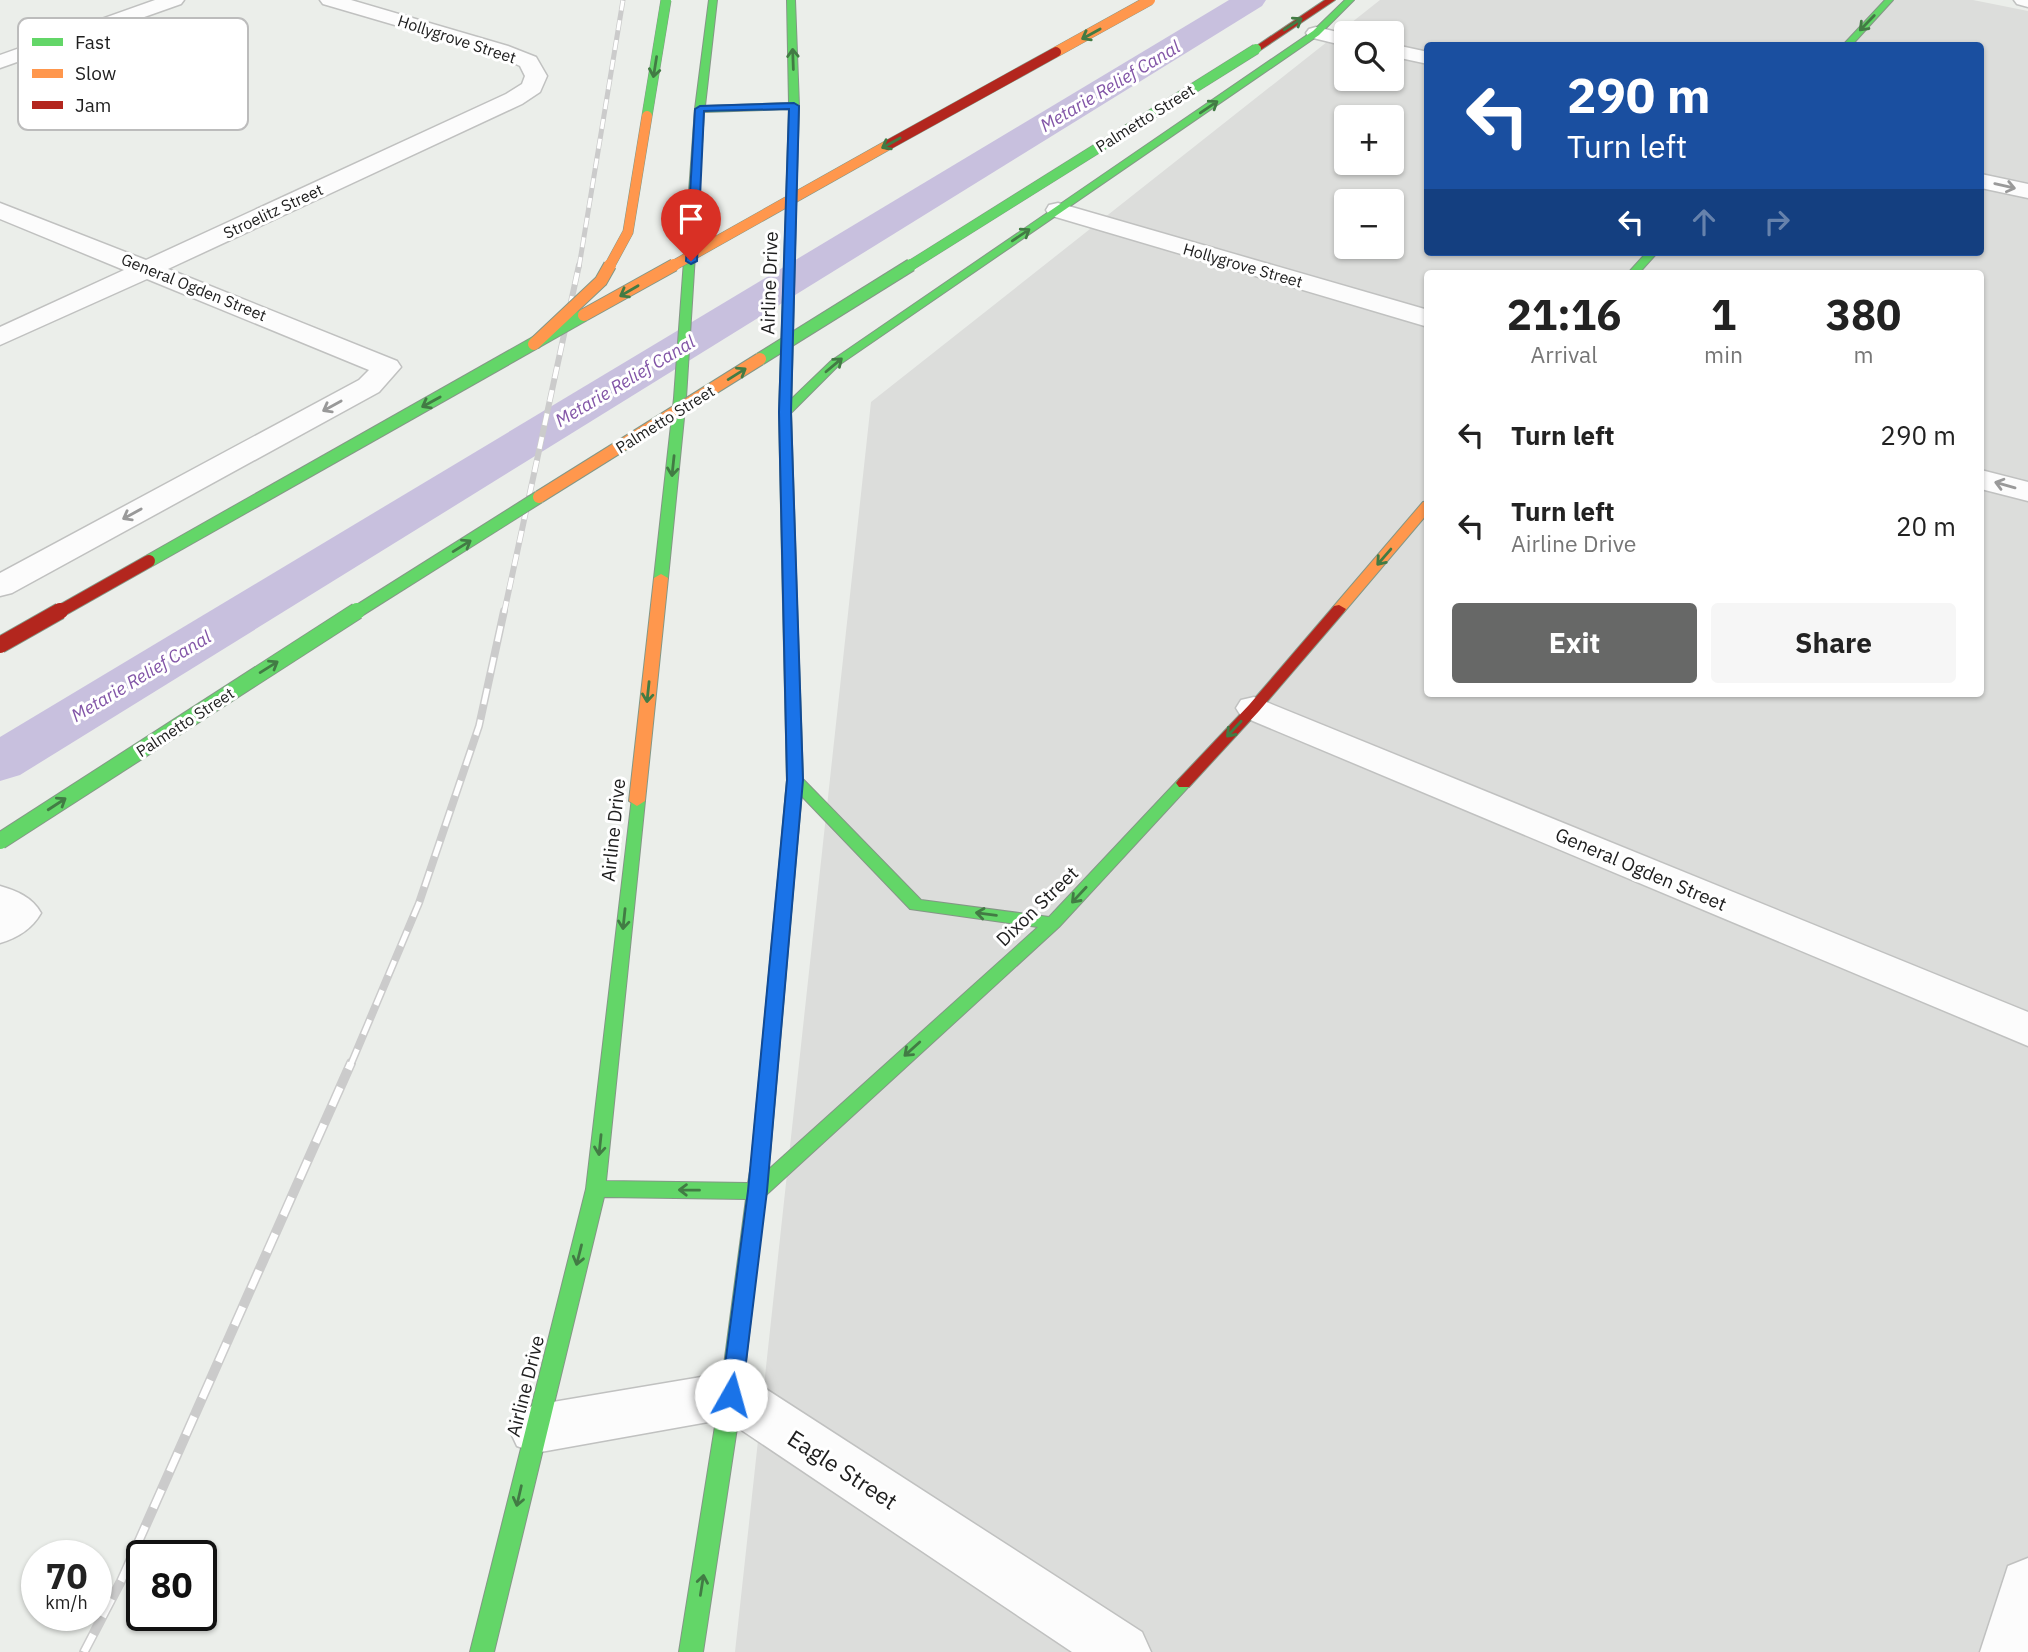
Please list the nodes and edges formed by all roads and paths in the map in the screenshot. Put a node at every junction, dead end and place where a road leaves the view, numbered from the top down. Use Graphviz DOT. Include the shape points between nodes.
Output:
graph roads {
  1 [pos="174,0"];
  2 [pos="330,0"];
  3 [pos="666,0"];
  4 [pos="713,0"];
  5 [pos="791,0"];
  6 [pos="1150,0"];
  7 [pos="1331,0"];
  8 [pos="1350,0"];
  9 [pos="1889,0"];
  10 [pos="123,18"];
  11 [pos="1316,33"];
  12 [pos="1334,37"];
  13 [pos="1850,42"];
  14 [pos="1404,53"];
  15 [pos="18,56"];
  16 [pos="1424,57"];
  17 [pos="0,62"];
  18 [pos="536,76"];
  19 [pos="794,106"];
  20 [pos="700,109"];
  21 [pos="1984,182"];
  22 [pos="2028,191"];
  23 [pos="0,210"];
  24 [pos="1058,210"];
  25 [pos="1649,256"];
  26 [pos="149,269"];
  27 [pos="1636,270"];
  28 [pos="1424,318"];
  29 [pos="0,337"];
  30 [pos="534,344"];
  31 [pos="785,412"];
  32 [pos="1984,480"];
  33 [pos="2028,492"];
  34 [pos="1424,510"];
  35 [pos="0,586"];
  36 [pos="0,645"];
  37 [pos="1254,708"];
  38 [pos="795,780"];
  39 [pos="0,841"];
  40 [pos="1053,923"];
  41 [pos="2028,1030"];
  42 [pos="596,1189"];
  43 [pos="758,1191"];
  44 [pos="731,1395"];
  45 [pos="535,1429"];
  46 [pos="2028,1585"];
  47 [pos="482,1652"];
  48 [pos="691,1652"];
  49 [pos="1122,1652"];
  50 [pos="2009,1652"];
  1 -- 10 [label="street"];
  2 -- 18 [label="street, Hollygrove Street" via="501,50 528,62"];
  3 -- 30 [label="main road, one-way, bridge" via="628,232 601,281"];
  4 -- 20 [label="main road, Airline Drive"];
  19 -- 5 [label="main road, Airline Drive, one-way"];
  6 -- 30 [label="main road, one-way, bridge"];
  39 -- 7 [label="main road, Palmetto Street, one-way, bridge" via="267,668"];
  8 -- 11 [label="main road"];
  9 -- 13 [label="main road, one-way"];
  11 -- 12 [label="street"];
  24 -- 11 [label="main road, one-way"];
  14 -- 16 [label="street"];
  15 -- 17 [label="street"];
  18 -- 26 [label="street, Stroelitz Street" via="533,88 514,99"];
  19 -- 20 [label="main road"];
  19 -- 31 [label="main road, Airline Drive"];
  20 -- 42 [label="main road, Airline Drive, one-way" via="680,398"];
  21 -- 22 [label="street, one-way"];
  23 -- 26 [label="street, General Ogden Street"];
  24 -- 28 [label="street, Hollygrove Street"];
  31 -- 24 [label="main road, one-way" via="835,363"];
  25 -- 27 [label="main road"];
  26 -- 29 [label="street, Stroelitz Street"];
  26 -- 35 [label="street, General Ogden Street, one-way" via="387,367 369,386"];
  30 -- 36 [label="main road, one-way, bridge"];
  31 -- 38 [label="main road, Airline Drive"];
  33 -- 32 [label="street, one-way"];
  34 -- 37 [label="main road, Dixon Street, one-way"];
  37 -- 40 [label="main road, Dixon Street, one-way"];
  37 -- 41 [label="street, General Ogden Street"];
  40 -- 38 [label="main road, one-way" via="916,905"];
  38 -- 43 [label="main road, Airline Drive"];
  40 -- 43 [label="main road, Dixon Street, one-way"];
  43 -- 42 [label="main road, one-way"];
  42 -- 45 [label="main road, Airline Drive, one-way"];
  43 -- 44 [label="main road, Airline Drive"];
  44 -- 45 [label="street"];
  48 -- 44 [label="main road, Airline Drive, one-way"];
  44 -- 49 [label="street, Eagle Street"];
  45 -- 47 [label="main road, Airline Drive, one-way"];
  46 -- 50 [label="street"];
}
